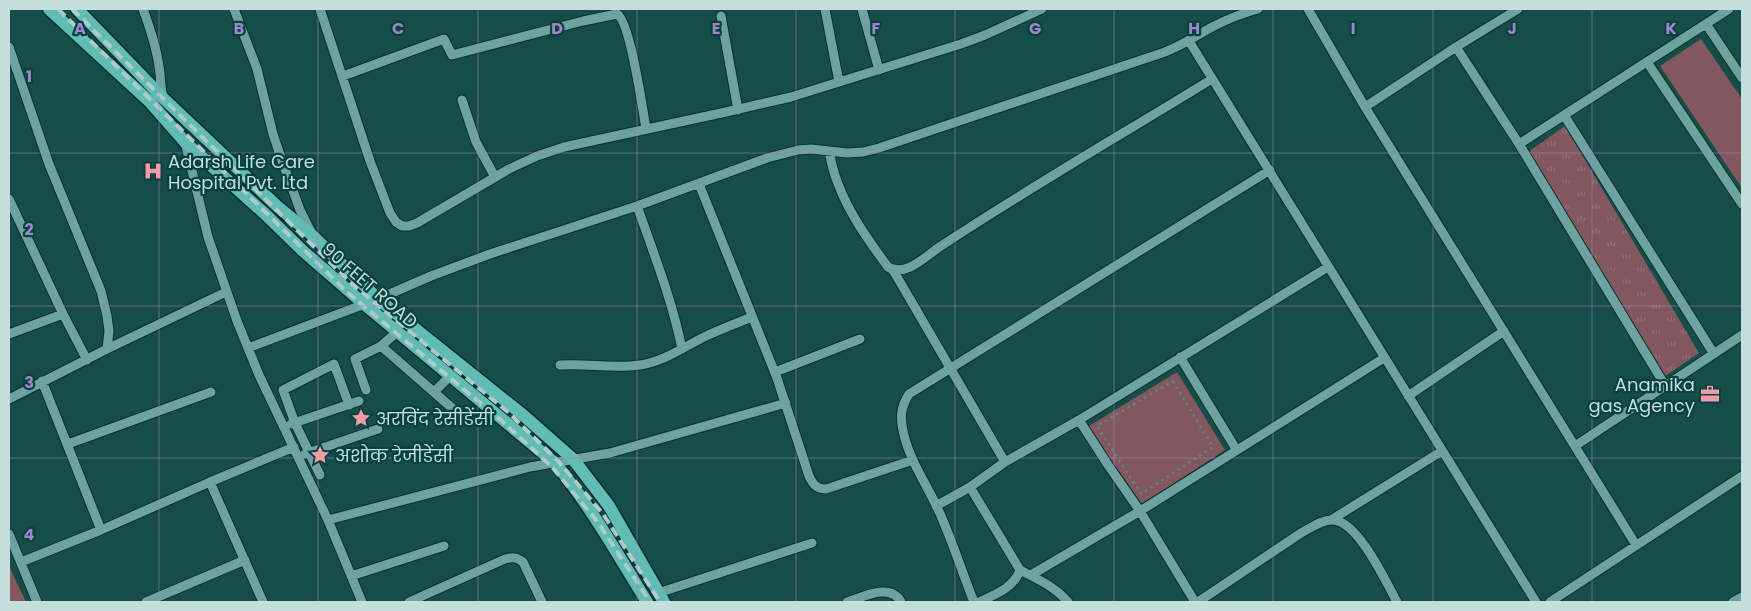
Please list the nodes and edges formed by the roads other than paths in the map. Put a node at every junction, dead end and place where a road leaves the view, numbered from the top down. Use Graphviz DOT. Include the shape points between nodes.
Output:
graph roads {
  1 [pos="50,9"];
  2 [pos="77,9"];
  3 [pos="143,9"];
  4 [pos="234,9"];
  5 [pos="320,9"];
  6 [pos="825,9"];
  7 [pos="862,9"];
  8 [pos="1042,9"];
  9 [pos="1258,9"];
  10 [pos="1308,9"];
  11 [pos="1518,9"];
  12 [pos="1729,9"];
  13 [pos="620,12"];
  14 [pos="721,16"];
  15 [pos="1706,24"];
  16 [pos="1189,41"];
  17 [pos="9,47"];
  18 [pos="1456,47"];
  19 [pos="1647,62"];
  20 [pos="879,70"];
  21 [pos="343,76"];
  22 [pos="1742,78"];
  23 [pos="1212,79"];
  24 [pos="839,82"];
  25 [pos="163,98"];
  26 [pos="462,100"];
  27 [pos="1366,107"];
  28 [pos="738,110"];
  29 [pos="1564,115"];
  30 [pos="646,129"];
  31 [pos="185,142"];
  32 [pos="1519,144"];
  33 [pos="829,151"];
  34 [pos="1270,170"];
  35 [pos="495,177"];
  36 [pos="699,184"];
  37 [pos="9,199"];
  38 [pos="1742,204"];
  39 [pos="638,206"];
  40 [pos="313,236"];
  41 [pos="1328,267"];
  42 [pos="893,270"];
  43 [pos="226,292"];
  44 [pos="378,299"];
  45 [pos="364,304"];
  46 [pos="63,314"];
  47 [pos="752,318"];
  48 [pos="1504,330"];
  49 [pos="397,332"];
  50 [pos="9,334"];
  51 [pos="1742,335"];
  52 [pos="860,339"];
  53 [pos="382,346"];
  54 [pos="248,348"];
  55 [pos="107,349"];
  56 [pos="682,349"];
  57 [pos="1714,354"];
  58 [pos="1180,357"];
  59 [pos="1384,358"];
  60 [pos="86,360"];
  61 [pos="560,365"];
  62 [pos="950,368"];
  63 [pos="775,372"];
  64 [pos="450,376"];
  65 [pos="42,381"];
  66 [pos="1666,387"];
  67 [pos="366,390"];
  68 [pos="211,392"];
  69 [pos="434,392"];
  70 [pos="1408,396"];
  71 [pos="9,399"];
  72 [pos="359,401"];
  73 [pos="786,402"];
  74 [pos="349,405"];
  75 [pos="1080,420"];
  76 [pos="467,421"];
  77 [pos="295,423"];
  78 [pos="284,427"];
  79 [pos="378,429"];
  80 [pos="68,444"];
  81 [pos="1575,446"];
  82 [pos="294,447"];
  83 [pos="1236,449"];
  84 [pos="1442,452"];
  85 [pos="309,453"];
  86 [pos="298,457"];
  87 [pos="573,459"];
  88 [pos="913,460"];
  89 [pos="1005,462"];
  90 [pos="555,463"];
  91 [pos="320,475"];
  92 [pos="1742,476"];
  93 [pos="210,482"];
  94 [pos="970,487"];
  95 [pos="936,506"];
  96 [pos="1140,511"];
  97 [pos="328,520"];
  98 [pos="1331,520"];
  99 [pos="101,530"];
  100 [pos="9,534"];
  101 [pos="812,542"];
  102 [pos="1636,545"];
  103 [pos="444,546"];
  104 [pos="245,560"];
  105 [pos="21,562"];
  106 [pos="1020,570"];
  107 [pos="1031,575"];
  108 [pos="351,576"];
  109 [pos="1742,596"];
  110 [pos="661,598"];
  111 [pos="37,602"];
  112 [pos="146,602"];
  113 [pos="263,602"];
  114 [pos="362,602"];
  115 [pos="409,602"];
  116 [pos="542,602"];
  117 [pos="647,602"];
  118 [pos="847,602"];
  119 [pos="901,602"];
  120 [pos="974,602"];
  121 [pos="978,602"];
  122 [pos="1068,602"];
  123 [pos="1196,602"];
  124 [pos="1397,602"];
  125 [pos="1536,602"];
  126 [pos="1550,602"];
  127 [pos="1733,602"];
  1 -- 31 [label="main road, 90 FEET ROAD" via="150,102"];
  2 -- 25 [label="main road, 90 FEET ROAD"];
  3 -- 25 [label="street" via="156,51"];
  4 -- 40 [label="street" via="257,69 280,158"];
  5 -- 21 [label="street"];
  6 -- 24 [label="street"];
  7 -- 20 [label="street"];
  8 -- 20 [label="street" via="985,35"];
  9 -- 16 [label="street" via="1240,14"];
  10 -- 27 [label="street"];
  11 -- 18 [label="street"];
  12 -- 15 [label="street"];
  13 -- 21 [label="street" via="452,55 444,39"];
  13 -- 30 [label="street"];
  14 -- 28 [label="street"];
  15 -- 19 [label="street"];
  15 -- 22 [label="street"];
  16 -- 23 [label="street"];
  16 -- 33 [label="street" via="1165,52 879,148 847,153"];
  17 -- 55 [label="street" via="49,164 102,290 108,323"];
  18 -- 27 [label="street"];
  18 -- 32 [label="street"];
  19 -- 29 [label="street"];
  19 -- 38 [label="street"];
  20 -- 24 [label="street"];
  21 -- 35 [label="street" via="384,198 396,222 402,226 423,220"];
  23 -- 34 [label="street"];
  23 -- 42 [label="street" via="905,270"];
  24 -- 28 [label="street"];
  25 -- 40 [label="main road, 90 FEET ROAD"];
  26 -- 35 [label="street" via="476,142"];
  27 -- 48 [label="street"];
  28 -- 30 [label="street"];
  29 -- 32 [label="street"];
  29 -- 57 [label="street"];
  30 -- 35 [label="street" via="564,147 537,156"];
  31 -- 43 [label="street" via="208,237"];
  31 -- 45 [label="main road, 90 FEET ROAD"];
  32 -- 66 [label="street"];
  33 -- 36 [label="street" via="811,149 784,153"];
  33 -- 42 [label="street" via="836,180 847,204 882,259"];
  34 -- 41 [label="street"];
  34 -- 62 [label="street"];
  36 -- 39 [label="street"];
  36 -- 47 [label="street"];
  37 -- 46 [label="street"];
  39 -- 44 [label="street" via="490,254"];
  39 -- 56 [label="street" via="675,315"];
  40 -- 44 [label="main road, 90 FEET ROAD"];
  41 -- 58 [label="street"];
  41 -- 59 [label="street"];
  42 -- 62 [label="street"];
  43 -- 54 [label="street"];
  43 -- 55 [label="street"];
  44 -- 45 [label="street"];
  44 -- 87 [label="main road, 90 FEET ROAD" via="523,414"];
  45 -- 49 [label="main road, 90 FEET ROAD"];
  45 -- 54 [label="street"];
  46 -- 50 [label="street"];
  46 -- 60 [label="street"];
  47 -- 56 [label="street"];
  47 -- 63 [label="street"];
  48 -- 70 [label="street"];
  48 -- 81 [label="street"];
  49 -- 53 [label="street"];
  49 -- 64 [label="main road, 90 FEET ROAD"];
  51 -- 57 [label="street"];
  52 -- 63 [label="street"];
  53 -- 67 [label="street" via="355,359"];
  53 -- 69 [label="street"];
  54 -- 78 [label="street"];
  55 -- 60 [label="street"];
  56 -- 61 [label="street" via="662,359 638,365"];
  57 -- 66 [label="street"];
  58 -- 75 [label="street"];
  58 -- 83 [label="street"];
  59 -- 70 [label="street"];
  59 -- 83 [label="street"];
  60 -- 65 [label="street"];
  62 -- 88 [label="street" via="909,394 902,404 903,434"];
  62 -- 89 [label="street"];
  63 -- 73 [label="street"];
  64 -- 69 [label="street"];
  64 -- 90 [label="main road, 90 FEET ROAD"];
  65 -- 71 [label="street"];
  65 -- 80 [label="street"];
  66 -- 81 [label="street"];
  68 -- 80 [label="street"];
  69 -- 76 [label="street"];
  70 -- 84 [label="street"];
  72 -- 74 [label="street"];
  73 -- 87 [label="street" via="610,453"];
  73 -- 88 [label="street" via="809,476 820,489"];
  74 -- 77 [label="street"];
  74 -- 77 [label="street" via="334,364 283,390"];
  75 -- 89 [label="street"];
  75 -- 96 [label="street"];
  77 -- 78 [label="street"];
  77 -- 85 [label="street"];
  78 -- 82 [label="street"];
  79 -- 85 [label="street"];
  80 -- 99 [label="street"];
  81 -- 102 [label="street"];
  82 -- 86 [label="street"];
  82 -- 93 [label="street"];
  83 -- 96 [label="street"];
  84 -- 98 [label="street"];
  84 -- 125 [label="street"];
  85 -- 86 [label="street"];
  85 -- 91 [label="street"];
  86 -- 97 [label="street"];
  87 -- 90 [label="street"];
  87 -- 110 [label="main road, 90 FEET ROAD" via="609,506"];
  88 -- 95 [label="street"];
  89 -- 94 [label="street"];
  90 -- 97 [label="street"];
  90 -- 117 [label="main road, 90 FEET ROAD" via="594,516"];
  92 -- 102 [label="street"];
  93 -- 99 [label="street"];
  93 -- 104 [label="street"];
  94 -- 95 [label="street"];
  94 -- 106 [label="street"];
  95 -- 120 [label="street"];
  96 -- 107 [label="street"];
  96 -- 123 [label="street"];
  97 -- 108 [label="street"];
  98 -- 123 [label="street" via="1301,533"];
  98 -- 124 [label="street" via="1343,521 1352,528"];
  99 -- 105 [label="street"];
  100 -- 105 [label="street"];
  101 -- 110 [label="street"];
  102 -- 126 [label="street"];
  103 -- 108 [label="street"];
  104 -- 112 [label="street"];
  104 -- 113 [label="street"];
  105 -- 111 [label="street"];
  106 -- 107 [label="street"];
  106 -- 121 [label="street" via="1018,577 1004,590"];
  107 -- 122 [label="street" via="1059,592"];
  108 -- 114 [label="street"];
  109 -- 127 [label="street"];
  115 -- 116 [label="street" via="513,557 523,562"];
  118 -- 119 [label="street" via="890,592 896,594"];
}
